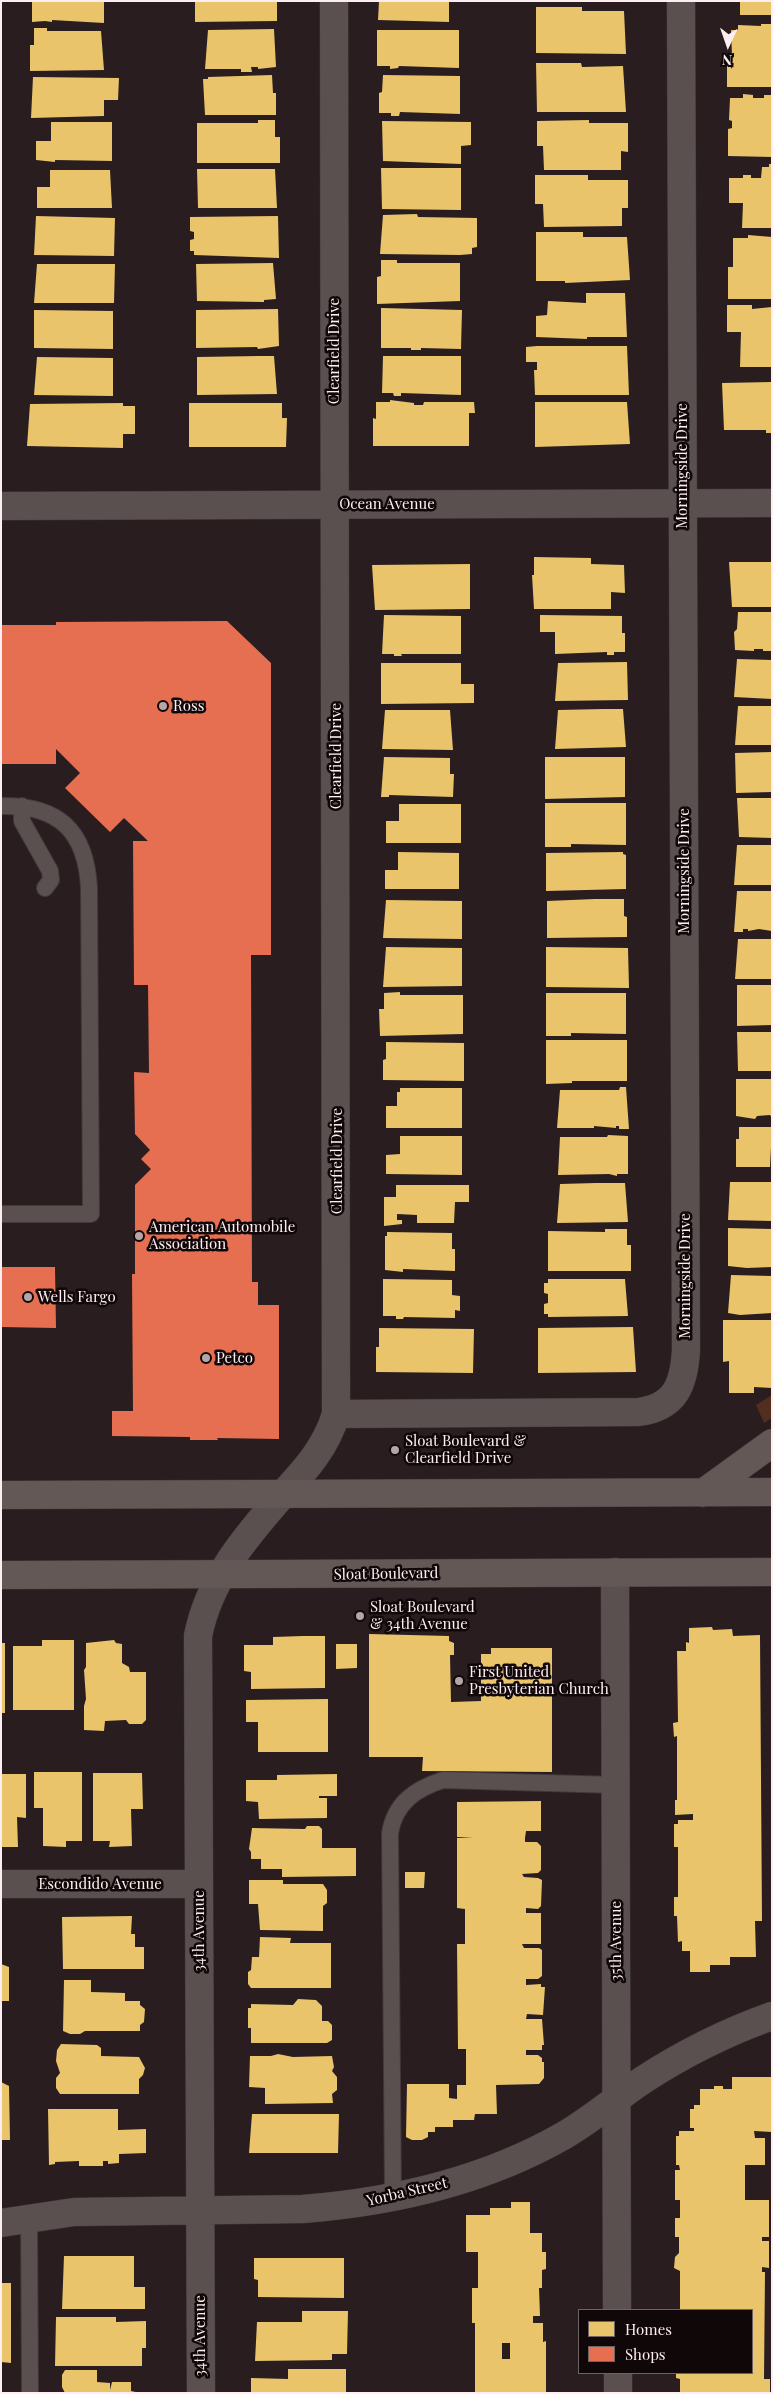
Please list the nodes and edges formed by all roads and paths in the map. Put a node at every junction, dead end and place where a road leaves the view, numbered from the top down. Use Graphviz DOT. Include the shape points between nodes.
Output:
graph roads {
  1 [pos="334,1"];
  2 [pos="681,1"];
  3 [pos="772,503"];
  4 [pos="682,504"];
  5 [pos="335,505"];
  6 [pos="1,506"];
  7 [pos="1,806"];
  8 [pos="22,806"];
  9 [pos="45,888"];
  10 [pos="1,1214"];
  11 [pos="336,1414"];
  12 [pos="772,1443"];
  13 [pos="772,1492"];
  14 [pos="703,1493"];
  15 [pos="1,1494"];
  16 [pos="283,1494"];
  17 [pos="615,1572"];
  18 [pos="772,1572"];
  19 [pos="1,1575"];
  20 [pos="221,1575"];
  21 [pos="616,1785"];
  22 [pos="1,1884"];
  23 [pos="199,1884"];
  24 [pos="772,2016"];
  25 [pos="616,2099"];
  26 [pos="393,2197"];
  27 [pos="200,2210"];
  28 [pos="29,2217"];
  29 [pos="1,2223"];
  30 [pos="617,2309"];
  31 [pos="618,2374"];
  32 [pos="30,2393"];
  33 [pos="200,2393"];
  34 [pos="618,2393"];
  1 -- 5 [label="street, Clearfield Drive"];
  2 -- 4 [label="street, Morningside Drive"];
  3 -- 4 [label="street, Ocean Avenue"];
  4 -- 5 [label="street, Ocean Avenue"];
  4 -- 11 [label="street, Morningside Drive" via="686,1350 682,1381 665,1404 639,1412"];
  5 -- 6 [label="street, Ocean Avenue"];
  5 -- 11 [label="street, Clearfield Drive"];
  7 -- 8 [label="lane"];
  8 -- 9 [label="lane" via="22,822 50,871 51,880"];
  8 -- 10 [label="lane" via="43,810 62,822 77,840 87,864 91,1214"];
  11 -- 16 [label="street, Clearfield Drive" via="332,1429 314,1461"];
  12 -- 14 [label="main road"];
  13 -- 14 [label="main road"];
  14 -- 16 [label="main road"];
  15 -- 16 [label="main road"];
  16 -- 20 [label="street, 34th Avenue" via="243,1541"];
  17 -- 18 [label="main road, Sloat Boulevard"];
  17 -- 20 [label="main road, Sloat Boulevard"];
  17 -- 21 [label="street, 35th Avenue"];
  19 -- 20 [label="main road, Sloat Boulevard"];
  20 -- 23 [label="street, 34th Avenue" via="206,1608 197,1647"];
  21 -- 25 [label="street, 35th Avenue"];
  21 -- 26 [label="lane" via="443,1780 426,1786 400,1805 390,1833"];
  22 -- 23 [label="street, Escondido Avenue"];
  23 -- 27 [label="street, 34th Avenue"];
  24 -- 25 [label="street, Yorba Street" via="690,2053"];
  25 -- 26 [label="street, Yorba Street" via="565,2135 517,2159 455,2181"];
  25 -- 30 [label="street, 35th Avenue"];
  26 -- 27 [label="street, Yorba Street" via="303,2209"];
  27 -- 28 [label="street, Yorba Street" via="83,2211"];
  27 -- 33 [label="street, 34th Avenue"];
  28 -- 29 [label="street, Yorba Street"];
  28 -- 32 [label="lane"];
  31 -- 34 [label="street"];
}
